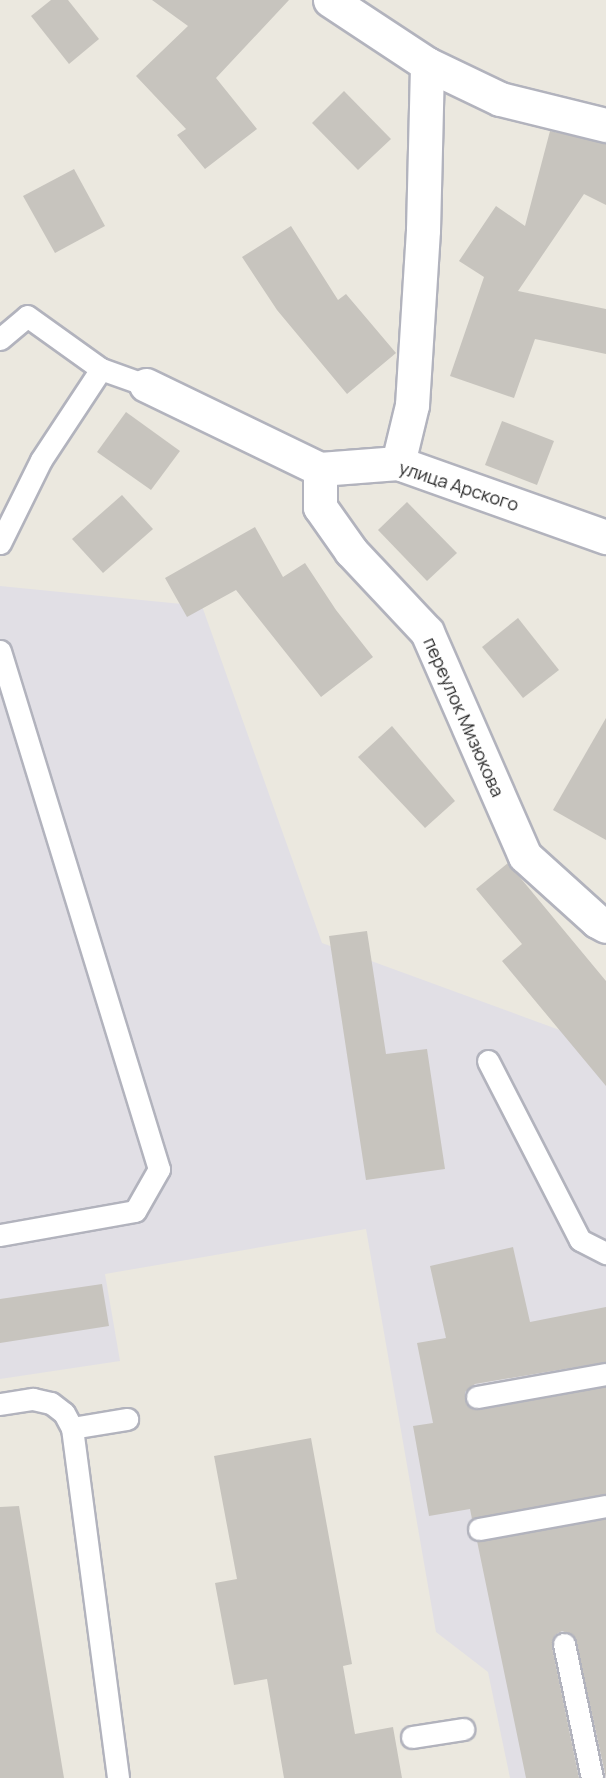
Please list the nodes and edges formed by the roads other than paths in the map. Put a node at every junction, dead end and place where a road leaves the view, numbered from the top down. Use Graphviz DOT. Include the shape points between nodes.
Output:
graph roads {
  1 [pos="330,0"];
  2 [pos="427,64"];
  3 [pos="606,125"];
  4 [pos="0,339"];
  5 [pos="102,369"];
  6 [pos="146,385"];
  7 [pos="398,463"];
  8 [pos="320,469"];
  9 [pos="606,537"];
  10 [pos="0,543"];
  11 [pos="0,651"];
  12 [pos="606,926"];
  13 [pos="488,1061"];
  14 [pos="0,1235"];
  15 [pos="606,1253"];
  16 [pos="606,1374"];
  17 [pos="477,1397"];
  18 [pos="0,1404"];
  19 [pos="127,1419"];
  20 [pos="72,1428"];
  21 [pos="606,1506"];
  22 [pos="479,1529"];
  23 [pos="564,1644"];
  24 [pos="463,1729"];
  25 [pos="411,1737"];
  26 [pos="118,1778"];
  27 [pos="592,1778"];
  1 -- 2 [label="street"];
  2 -- 3 [label="street" via="500,99"];
  2 -- 7 [label="street" via="423,230 412,405"];
  4 -- 5 [label="lane" via="27,316"];
  5 -- 6 [label="lane"];
  5 -- 10 [label="lane" via="41,460"];
  6 -- 8 [label="street"];
  7 -- 8 [label="street, улица Арского"];
  7 -- 9 [label="street, улица Арского"];
  8 -- 12 [label="street, переулок Мизюкова" via="320,507 351,551 427,632 525,856"];
  11 -- 14 [label="lane" via="159,1169 135,1211"];
  13 -- 15 [label="lane" via="580,1240"];
  16 -- 17 [label="lane"];
  18 -- 20 [label="lane" via="33,1399 51,1403 64,1413"];
  19 -- 20 [label="lane"];
  20 -- 26 [label="lane"];
  21 -- 22 [label="lane"];
  23 -- 27 [label="lane"];
  24 -- 25 [label="lane"];
}
